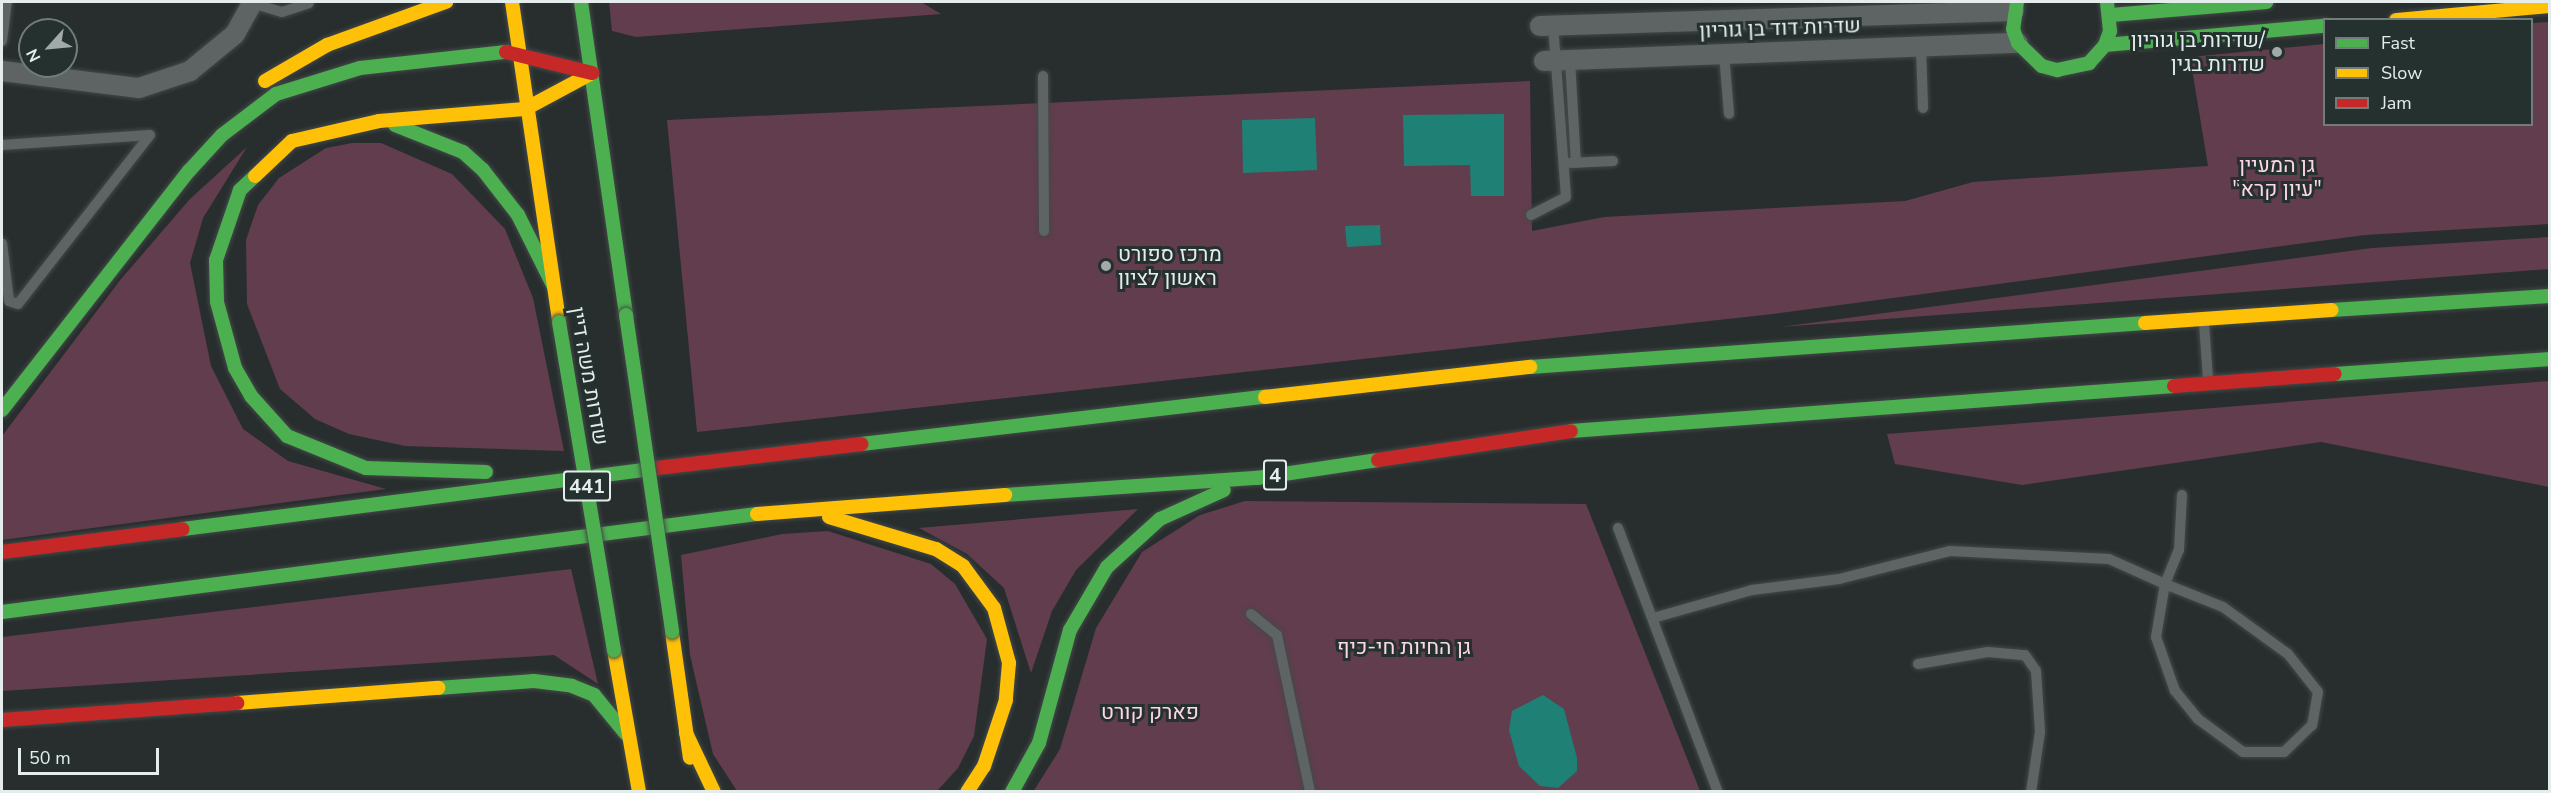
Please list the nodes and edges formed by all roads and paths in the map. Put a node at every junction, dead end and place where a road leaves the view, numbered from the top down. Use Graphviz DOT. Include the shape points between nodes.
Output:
graph roads {
  1 [pos="7,2"];
  2 [pos="253,2"];
  3 [pos="446,2"];
  4 [pos="512,2"];
  5 [pos="582,2"];
  6 [pos="2266,2"];
  7 [pos="309,3"];
  8 [pos="2015,6"];
  9 [pos="2550,6"];
  10 [pos="2109,8"];
  11 [pos="2418,18"];
  12 [pos="1546,26"];
  13 [pos="2323,26"];
  14 [pos="2,41"];
  15 [pos="2018,43"];
  16 [pos="2105,45"];
  17 [pos="1921,47"];
  18 [pos="518,51"];
  19 [pos="1724,54"];
  20 [pos="1556,60"];
  21 [pos="2,71"];
  22 [pos="592,73"];
  23 [pos="1043,76"];
  24 [pos="1923,108"];
  25 [pos="525,109"];
  26 [pos="1729,114"];
  27 [pos="379,121"];
  28 [pos="222,135"];
  29 [pos="2,145"];
  30 [pos="1613,161"];
  31 [pos="1576,163"];
  32 [pos="1562,164"];
  33 [pos="1532,215"];
  34 [pos="1044,231"];
  35 [pos="2,243"];
  36 [pos="553,285"];
  37 [pos="2550,296"];
  38 [pos="2203,319"];
  39 [pos="2550,359"];
  40 [pos="2208,383"];
  41 [pos="2,410"];
  42 [pos="695,464"];
  43 [pos="1257,478"];
  44 [pos="2182,495"];
  45 [pos="788,510"];
  46 [pos="1618,528"];
  47 [pos="2,552"];
  48 [pos="2165,584"];
  49 [pos="2,612"];
  50 [pos="1251,614"];
  51 [pos="1653,618"];
  52 [pos="1918,664"];
  53 [pos="2,720"];
  54 [pos="686,733"];
  55 [pos="626,734"];
  56 [pos="639,792"];
  57 [pos="696,792"];
  58 [pos="714,792"];
  59 [pos="967,792"];
  60 [pos="1012,792"];
  61 [pos="1310,792"];
  62 [pos="1718,792"];
  63 [pos="2031,792"];
  1 -- 14 [label="lane"];
  2 -- 7 [label="lane" via="282,12"];
  2 -- 21 [label="street" via="235,34 190,71 139,88"];
  3 -- 28 [label="main road" via="302,57 241,104"];
  4 -- 18 [label="main road, שדרות משה דיין / 441"];
  5 -- 22 [label="main road, שדרות משה דיין"];
  6 -- 10 [label="main road"];
  8 -- 12 [label="street, שדרות דוד בן גוריון"];
  8 -- 15 [label="main road"];
  9 -- 11 [label="main road"];
  10 -- 16 [label="main road"];
  12 -- 20 [label="lane"];
  13 -- 16 [label="main road"];
  15 -- 16 [label="main road" via="2042,66 2057,70 2089,63"];
  15 -- 17 [label="street, שדרות דוד בן גוריון"];
  17 -- 19 [label="street, שדרות דוד בן גוריון"];
  17 -- 24 [label="lane"];
  18 -- 22 [label="main road"];
  18 -- 25 [label="main road, שדרות משה דיין / 441"];
  18 -- 28 [label="main road" via="325,74 276,94"];
  19 -- 20 [label="street, שדרות דוד בן גוריון"];
  19 -- 26 [label="lane"];
  20 -- 31 [label="lane"];
  20 -- 32 [label="lane"];
  22 -- 25 [label="main road"];
  22 -- 54 [label="main road, שדרות משה דיין, bridge"];
  23 -- 34 [label="lane"];
  25 -- 27 [label="main road"];
  25 -- 36 [label="main road, שדרות משה דיין / 441"];
  27 -- 36 [label="main road" via="438,140 483,170 518,215"];
  27 -- 42 [label="main road" via="292,141 246,183 227,219 216,260 223,334 235,368 268,418 309,449 366,468 456,474"];
  28 -- 41 [label="main road" via="151,216"];
  29 -- 35 [label="lane" via="150,135 18,304 9,301"];
  30 -- 31 [label="lane"];
  31 -- 32 [label="lane"];
  32 -- 33 [label="lane" via="1566,197"];
  36 -- 55 [label="main road, שדרות משה דיין / 441, bridge"];
  37 -- 38 [label="main road"];
  38 -- 40 [label="lane"];
  38 -- 42 [label="main road" via="1605,358"];
  39 -- 40 [label="main road, 4"];
  40 -- 43 [label="main road, 4" via="1600,427"];
  42 -- 47 [label="main road"];
  43 -- 45 [label="main road, 4"];
  43 -- 60 [label="main road" via="1160,519 1107,567 1070,630 1039,743"];
  44 -- 48 [label="lane" via="2179,550"];
  45 -- 49 [label="main road, 4"];
  45 -- 59 [label="main road" via="894,533 936,549 981,587 1004,634 1009,663 998,734"];
  46 -- 51 [label="lane"];
  48 -- 48 [label="lane" via="2156,637 2175,691 2198,719 2243,752 2284,752 2312,725 2318,692 2288,654 2223,607"];
  48 -- 51 [label="lane" via="2109,559 1950,551 1839,579 1752,590"];
  50 -- 61 [label="lane" via="1277,635"];
  51 -- 62 [label="lane"];
  52 -- 63 [label="lane" via="1988,652 2025,655 2036,671 2040,732"];
  53 -- 55 [label="main road" via="534,681 572,686 594,695"];
  54 -- 57 [label="main road, שדרות משה דיין"];
  54 -- 58 [label="main road"];
  55 -- 56 [label="main road, שדרות משה דיין / 441"];
}
